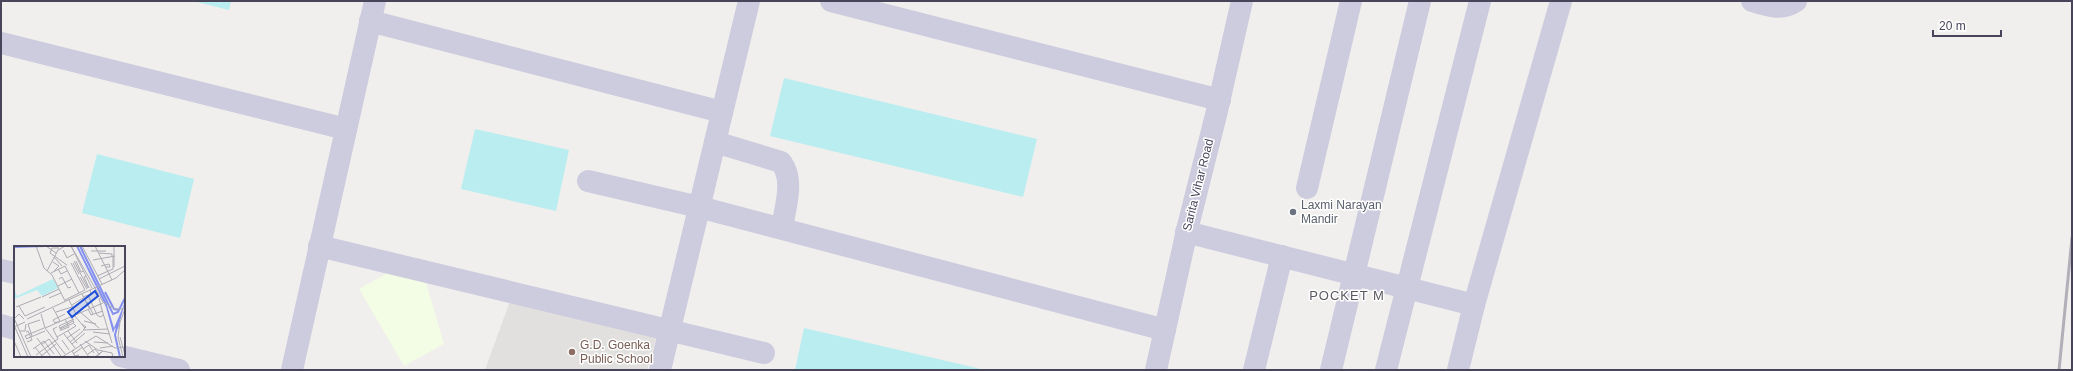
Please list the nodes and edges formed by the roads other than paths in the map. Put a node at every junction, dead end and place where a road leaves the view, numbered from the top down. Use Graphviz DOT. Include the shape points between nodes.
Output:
graph roads {
  1 [pos="749,1"];
  2 [pos="831,1"];
  3 [pos="1242,1"];
  4 [pos="1351,1"];
  5 [pos="1420,1"];
  6 [pos="1480,1"];
  7 [pos="1561,1"];
  8 [pos="1752,1"];
  9 [pos="1796,1"];
  10 [pos="373,11"];
  11 [pos="1,44"];
  12 [pos="1220,100"];
  13 [pos="722,112"];
  14 [pos="346,129"];
  15 [pos="715,142"];
  16 [pos="588,181"];
  17 [pos="1308,188"];
  18 [pos="699,207"];
  19 [pos="782,228"];
  20 [pos="1186,232"];
  21 [pos="320,246"];
  22 [pos="1282,256"];
  23 [pos="1,270"];
  24 [pos="14,273"];
  25 [pos="1353,274"];
  26 [pos="1406,289"];
  27 [pos="1474,305"];
  28 [pos="1,325"];
  29 [pos="14,329"];
  30 [pos="670,330"];
  31 [pos="1165,330"];
  32 [pos="764,353"];
  33 [pos="127,362"];
  34 [pos="179,370"];
  35 [pos="292,370"];
  36 [pos="660,370"];
  37 [pos="1156,370"];
  38 [pos="1254,370"];
  39 [pos="1331,370"];
  40 [pos="1386,370"];
  41 [pos="1458,370"];
  1 -- 13 [label="street"];
  2 -- 12 [label="street"];
  3 -- 12 [label="street, Sarita Vihar Road"];
  4 -- 17 [label="street"];
  5 -- 25 [label="street"];
  6 -- 26 [label="street"];
  7 -- 27 [label="street"];
  8 -- 9 [label="street" via="1774,8 1789,6"];
  10 -- 13 [label="street"];
  10 -- 14 [label="street"];
  11 -- 14 [label="street"];
  12 -- 20 [label="street, Sarita Vihar Road"];
  13 -- 15 [label="street"];
  14 -- 21 [label="street"];
  15 -- 18 [label="street"];
  15 -- 19 [label="street" via="781,162 788,171 789,180"];
  16 -- 18 [label="street"];
  18 -- 19 [label="street"];
  18 -- 30 [label="street"];
  19 -- 31 [label="street"];
  20 -- 22 [label="street"];
  20 -- 31 [label="street, Sarita Vihar Road"];
  21 -- 30 [label="street"];
  21 -- 35 [label="street"];
  22 -- 25 [label="street"];
  22 -- 38 [label="street"];
  23 -- 24 [label="street"];
  25 -- 26 [label="street"];
  25 -- 39 [label="street"];
  26 -- 27 [label="street"];
  26 -- 40 [label="street"];
  27 -- 41 [label="street"];
  28 -- 29 [label="street"];
  30 -- 32 [label="street"];
  30 -- 36 [label="street"];
  31 -- 37 [label="street, Sarita Vihar Road"];
  33 -- 34 [label="street"];
}
